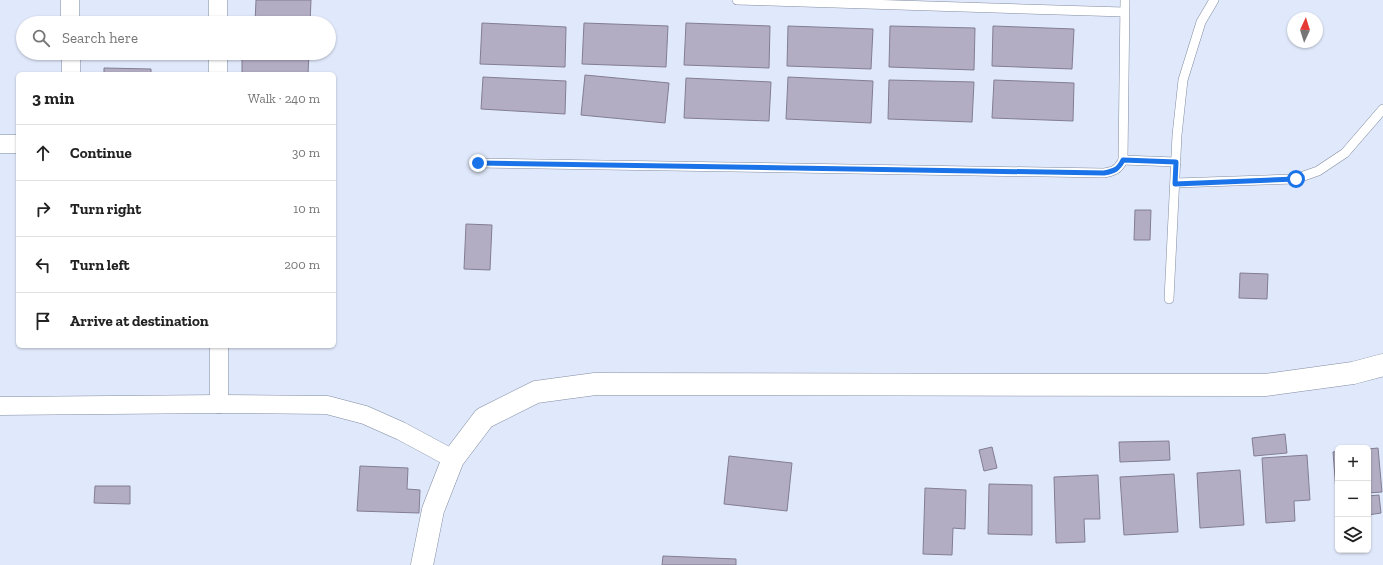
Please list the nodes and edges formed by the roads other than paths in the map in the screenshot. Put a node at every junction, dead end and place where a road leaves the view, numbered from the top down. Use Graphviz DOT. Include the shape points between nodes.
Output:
graph roads {
  1 [pos="70,0"];
  2 [pos="218,0"];
  3 [pos="737,0"];
  4 [pos="1125,0"];
  5 [pos="1214,0"];
  6 [pos="1124,12"];
  7 [pos="70,16"];
  8 [pos="218,16"];
  9 [pos="71,60"];
  10 [pos="218,60"];
  11 [pos="71,72"];
  12 [pos="218,72"];
  13 [pos="1383,109"];
  14 [pos="0,144"];
  15 [pos="16,144"];
  16 [pos="1123,160"];
  17 [pos="1176,162"];
  18 [pos="478,163"];
  19 [pos="1175,184"];
  20 [pos="1169,299"];
  21 [pos="219,348"];
  22 [pos="1383,365"];
  23 [pos="219,404"];
  24 [pos="0,406"];
  25 [pos="453,459"];
  26 [pos="422,565"];
  1 -- 7 [label="street"];
  2 -- 8 [label="street"];
  3 -- 6 [label="lane"];
  4 -- 6 [label="lane"];
  5 -- 17 [label="lane" via="1201,22 1183,80"];
  6 -- 16 [label="lane"];
  9 -- 11 [label="street"];
  10 -- 12 [label="street"];
  13 -- 19 [label="lane" via="1345,153 1318,171 1296,179"];
  14 -- 15 [label="street"];
  16 -- 17 [label="lane"];
  16 -- 18 [label="lane" via="1116,170 1104,173"];
  17 -- 19 [label="lane"];
  19 -- 20 [label="lane"];
  21 -- 23 [label="street"];
  22 -- 25 [label="street" via="1354,373 1265,385 595,384 536,392 484,418"];
  23 -- 24 [label="street"];
  23 -- 25 [label="street" via="327,405 365,415"];
  25 -- 26 [label="street" via="433,510"];
}
